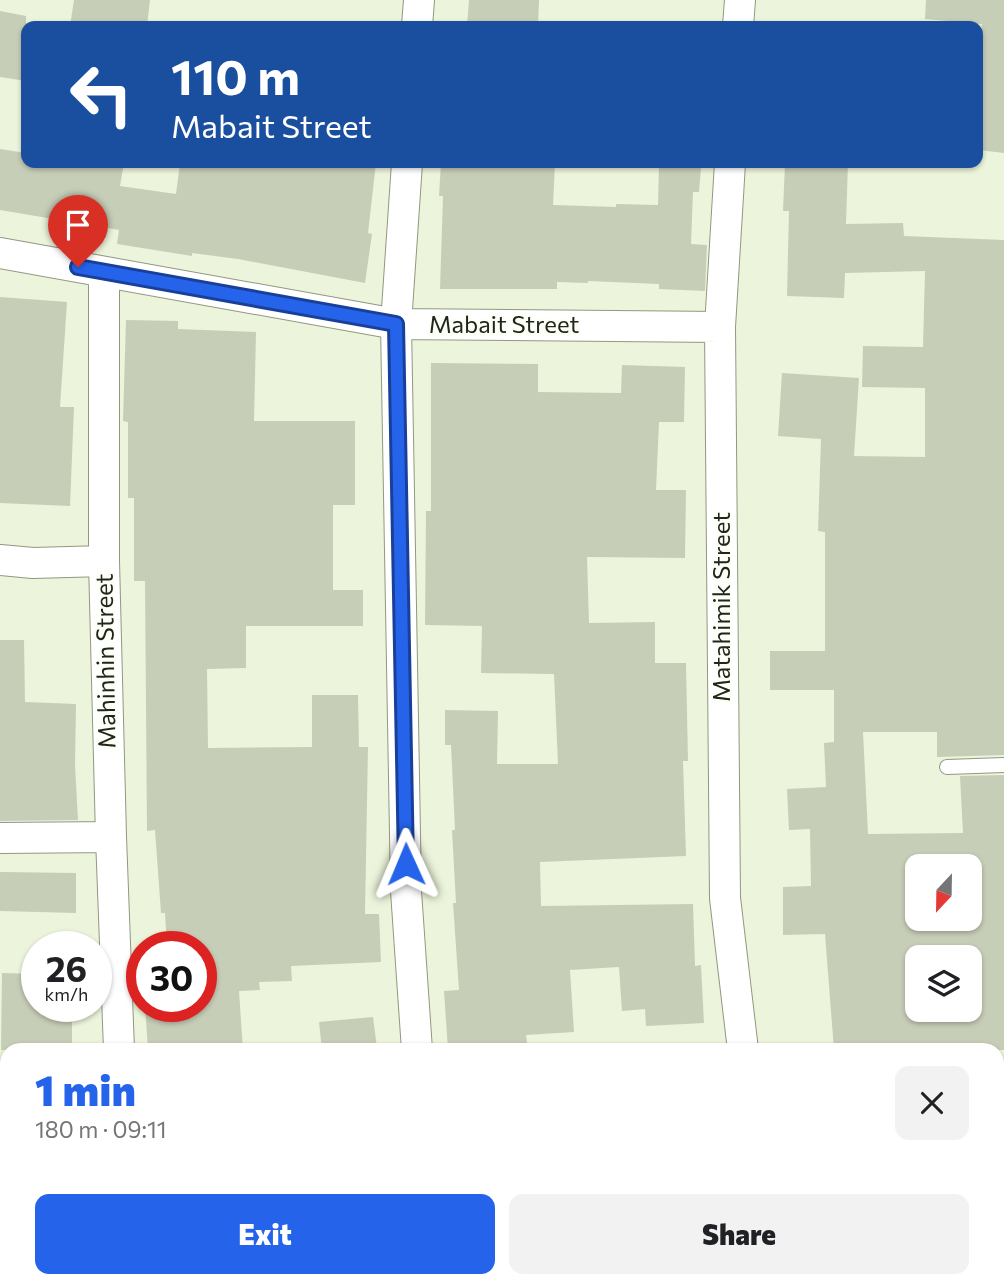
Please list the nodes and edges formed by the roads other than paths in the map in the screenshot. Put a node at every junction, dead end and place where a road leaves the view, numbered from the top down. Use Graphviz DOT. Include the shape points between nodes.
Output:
graph roads {
  1 [pos="419,0"];
  2 [pos="740,0"];
  3 [pos="417,21"];
  4 [pos="738,21"];
  5 [pos="407,168"];
  6 [pos="730,168"];
  7 [pos="0,253"];
  8 [pos="104,272"];
  9 [pos="396,324"];
  10 [pos="720,327"];
  11 [pos="0,560"];
  12 [pos="104,561"];
  13 [pos="1004,765"];
  14 [pos="947,766"];
  15 [pos="111,837"];
  16 [pos="0,838"];
  17 [pos="119,1043"];
  18 [pos="417,1043"];
  19 [pos="742,1043"];
  1 -- 3 [label="street"];
  2 -- 4 [label="street"];
  5 -- 9 [label="street"];
  6 -- 10 [label="street, Matahimik Street"];
  7 -- 8 [label="street, Mabait Street"];
  8 -- 9 [label="street, Mabait Street"];
  8 -- 12 [label="street, Mahinhin Street"];
  9 -- 10 [label="street, Mabait Street"];
  9 -- 18 [label="street" via="406,891"];
  10 -- 19 [label="street, Matahimik Street" via="725,898"];
  11 -- 12 [label="street"];
  12 -- 15 [label="street, Mahinhin Street"];
  13 -- 14 [label="lane"];
  15 -- 16 [label="street"];
  15 -- 17 [label="street, Mahinhin Street"];
}
